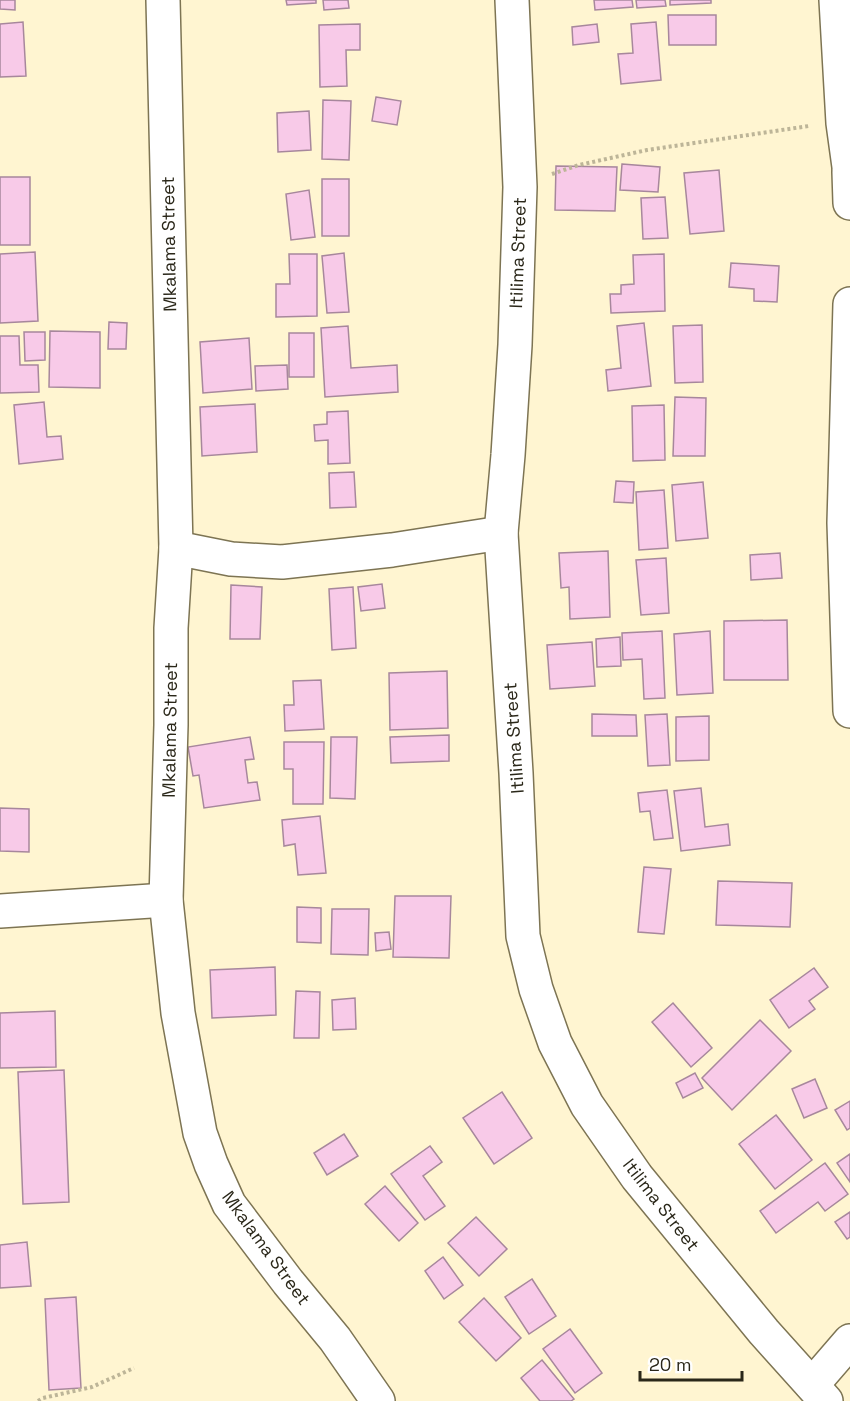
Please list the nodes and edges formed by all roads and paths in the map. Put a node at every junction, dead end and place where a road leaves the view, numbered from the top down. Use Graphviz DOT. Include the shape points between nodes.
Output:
graph roads {
  1 [pos="163,0"];
  2 [pos="512,0"];
  3 [pos="836,0"];
  4 [pos="843,123"];
  5 [pos="850,173"];
  6 [pos="520,187"];
  7 [pos="850,203"];
  8 [pos="850,304"];
  9 [pos="501,533"];
  10 [pos="176,548"];
  11 [pos="850,711"];
  12 [pos="166,900"];
  13 [pos="0,911"];
  14 [pos="850,1341"];
  15 [pos="134,1368"];
  16 [pos="819,1393"];
  17 [pos="38,1401"];
  18 [pos="378,1401"];
  1 -- 10 [label="street, Mkalama Street"];
  2 -- 6 [label="street, Itilima Street"];
  3 -- 4 [label="street"];
  4 -- 5 [label="street"];
  4 -- 6 [label="path" via="647,150 579,165"];
  5 -- 7 [label="street"];
  6 -- 9 [label="street, Itilima Street" via="515,345"];
  8 -- 11 [label="street" via="844,522"];
  9 -- 10 [label="street" via="282,562 231,559"];
  9 -- 16 [label="street, Itilima Street" via="524,936 536,989 555,1043 587,1105 637,1177"];
  10 -- 12 [label="street, Mkalama Street"];
  12 -- 13 [label="street"];
  12 -- 18 [label="street, Mkalama Street" via="178,1013 200,1133 211,1164 229,1204 335,1339"];
  14 -- 16 [label="street, Itilima Street"];
  15 -- 17 [label="path" via="92,1387"];
}
